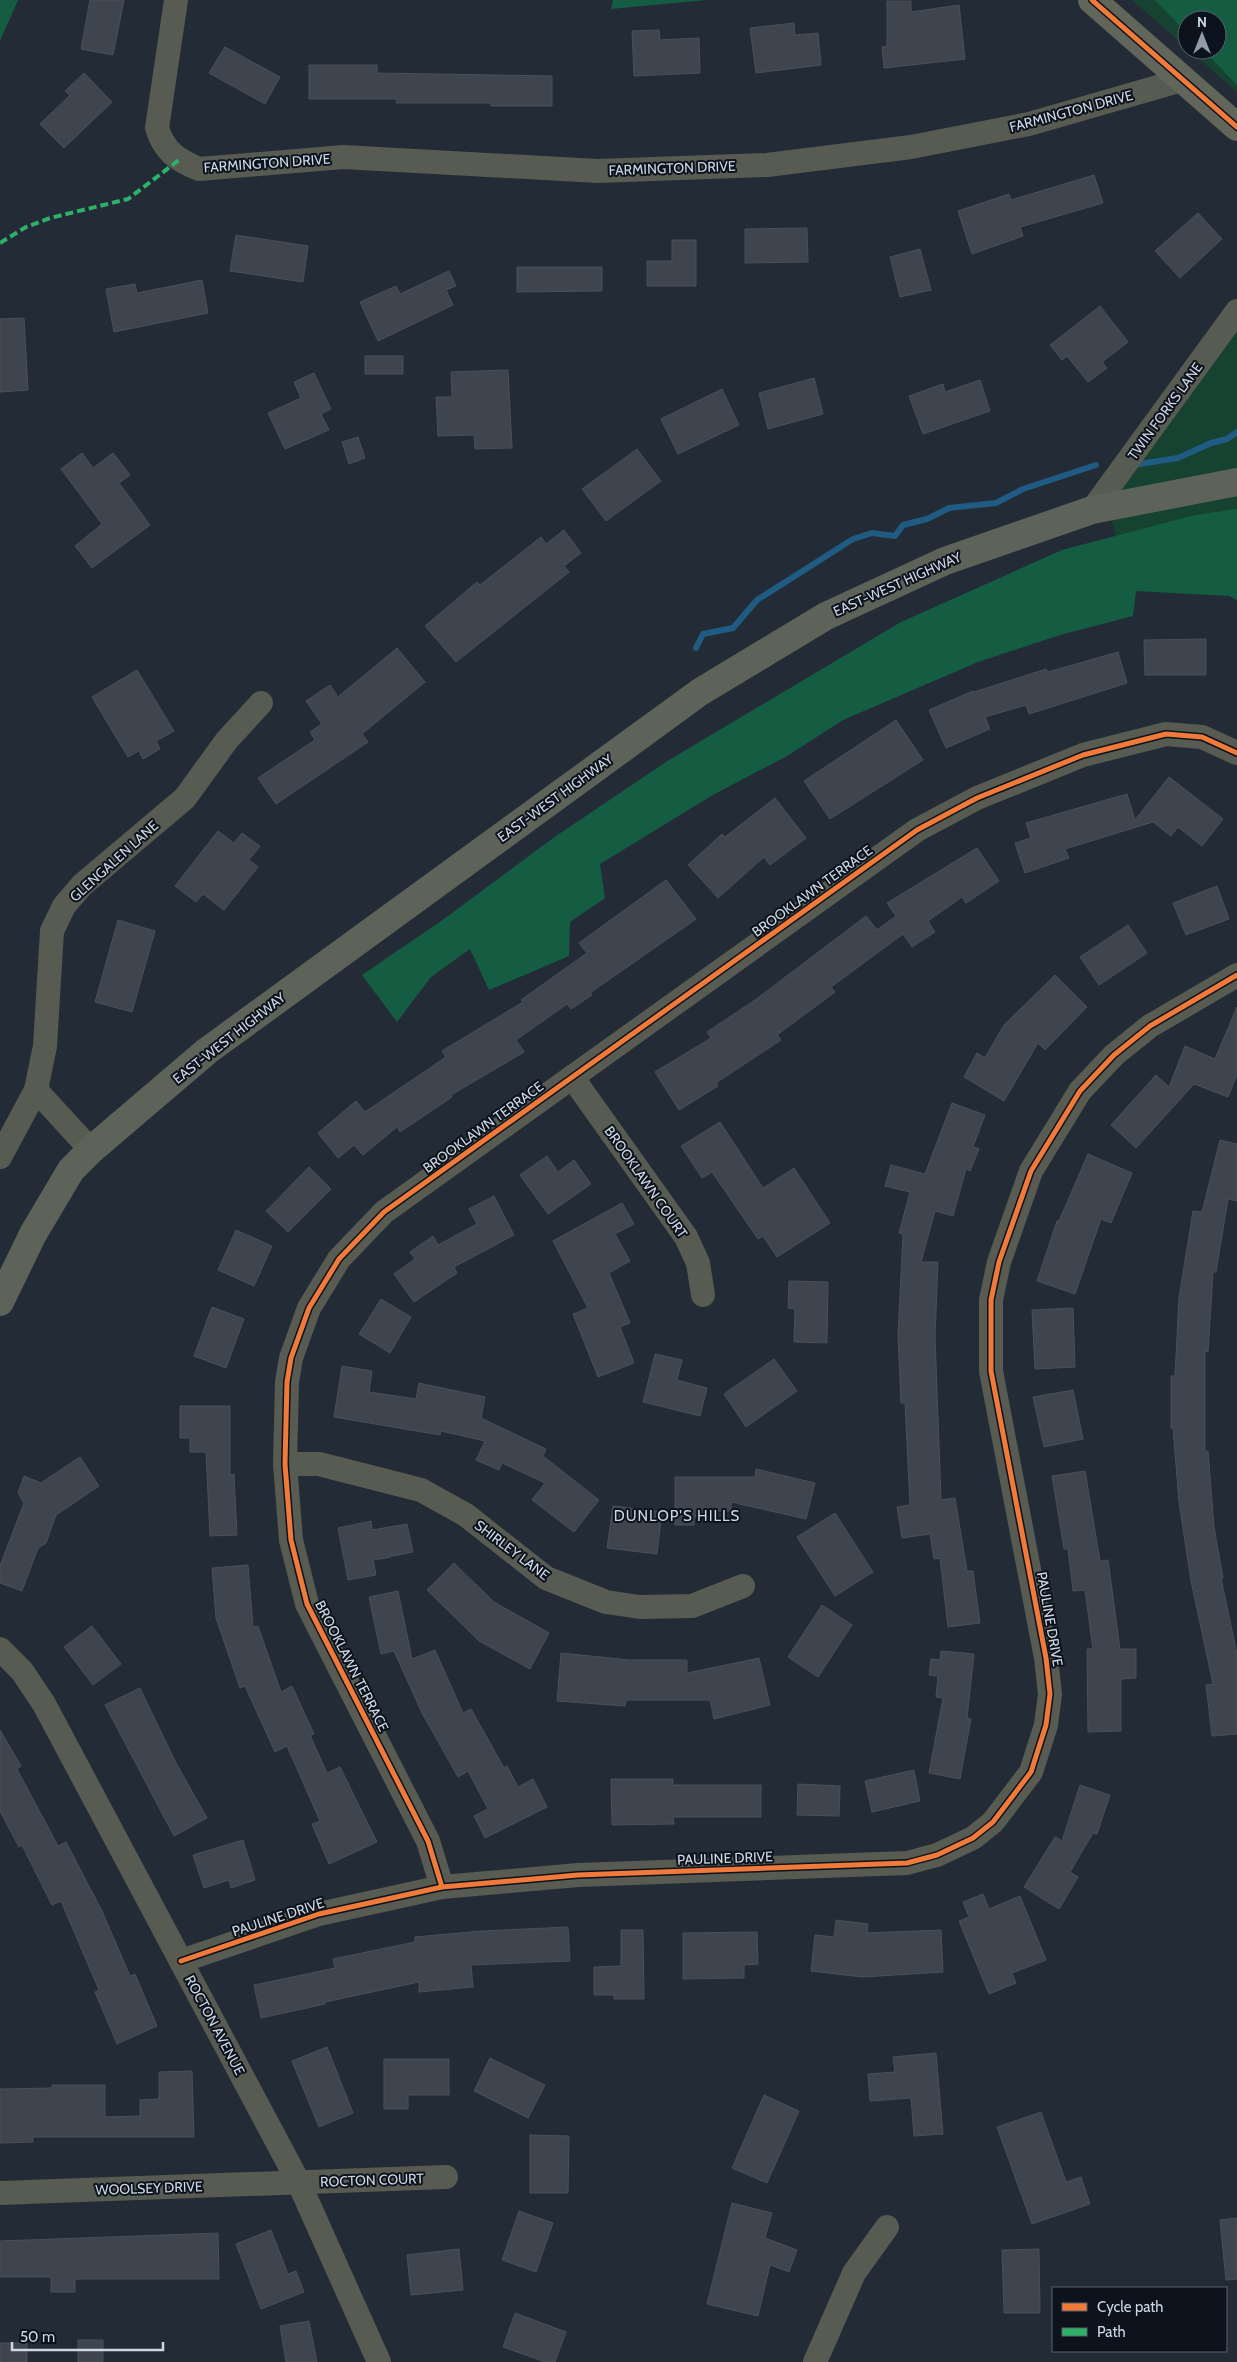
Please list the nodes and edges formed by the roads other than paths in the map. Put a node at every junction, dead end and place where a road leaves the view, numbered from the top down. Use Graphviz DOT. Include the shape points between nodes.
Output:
graph roads {
  1 [pos="176,0"];
  2 [pos="1092,0"];
  3 [pos="1182,80"];
  4 [pos="1237,127"];
  5 [pos="1237,311"];
  6 [pos="1237,482"];
  7 [pos="1092,510"];
  8 [pos="261,703"];
  9 [pos="1237,753"];
  10 [pos="1237,975"];
  11 [pos="572,1077"];
  12 [pos="36,1090"];
  13 [pos="92,1150"];
  14 [pos="0,1157"];
  15 [pos="702,1295"];
  16 [pos="0,1302"];
  17 [pos="285,1464"];
  18 [pos="742,1586"];
  19 [pos="0,1649"];
  20 [pos="442,1887"];
  21 [pos="181,1961"];
  22 [pos="446,2177"];
  23 [pos="299,2183"];
  24 [pos="0,2193"];
  25 [pos="887,2227"];
  26 [pos="379,2362"];
  27 [pos="815,2362"];
  1 -- 3 [label="street, FARMINGTON DRIVE" via="157,128 161,143 181,162 199,169 343,157 598,171 767,165 911,147 1020,126"];
  2 -- 3 [label="main road"];
  3 -- 4 [label="main road"];
  5 -- 7 [label="street, TWIN FORKS LANE"];
  6 -- 7 [label="main road, EAST-WEST HIGHWAY"];
  7 -- 13 [label="main road, EAST-WEST HIGHWAY" via="936,564 826,616 700,692 207,1051"];
  8 -- 12 [label="street, GLENGALEN LANE" via="227,740 185,798 82,885 64,906 52,931 46,1046"];
  9 -- 11 [label="street, BROOKLAWN TERRACE" via="1202,737 1166,734 1082,755 977,798 917,830"];
  10 -- 20 [label="street, PAULINE DRIVE" via="1150,1026 1114,1055 1080,1091 1030,1171 999,1262 991,1300 991,1371 1046,1658 1050,1694 1046,1725 1030,1772 993,1822 973,1838 937,1855 907,1863 578,1875"];
  11 -- 15 [label="street, BROOKLAWN COURT" via="686,1237 698,1264"];
  11 -- 17 [label="street, BROOKLAWN TERRACE" via="384,1212 339,1260 309,1308 291,1358 287,1382"];
  12 -- 13 [label="street"];
  12 -- 14 [label="street"];
  13 -- 16 [label="main road, EAST-WEST HIGHWAY" via="67,1178"];
  17 -- 18 [label="street, SHIRLEY LANE" via="319,1464 420,1490 466,1515 546,1578 606,1602 640,1607 692,1606"];
  17 -- 20 [label="street, BROOKLAWN TERRACE" via="291,1540 307,1604 428,1841"];
  19 -- 21 [label="street, ROCTON AVENUE" via="22,1671 44,1704"];
  20 -- 21 [label="street, PAULINE DRIVE" via="319,1914"];
  21 -- 23 [label="street, ROCTON AVENUE"];
  22 -- 23 [label="street, ROCTON COURT"];
  23 -- 24 [label="street, WOOLSEY DRIVE"];
  23 -- 26 [label="street, ROCTON AVENUE"];
  25 -- 27 [label="street" via="854,2274"];
}
